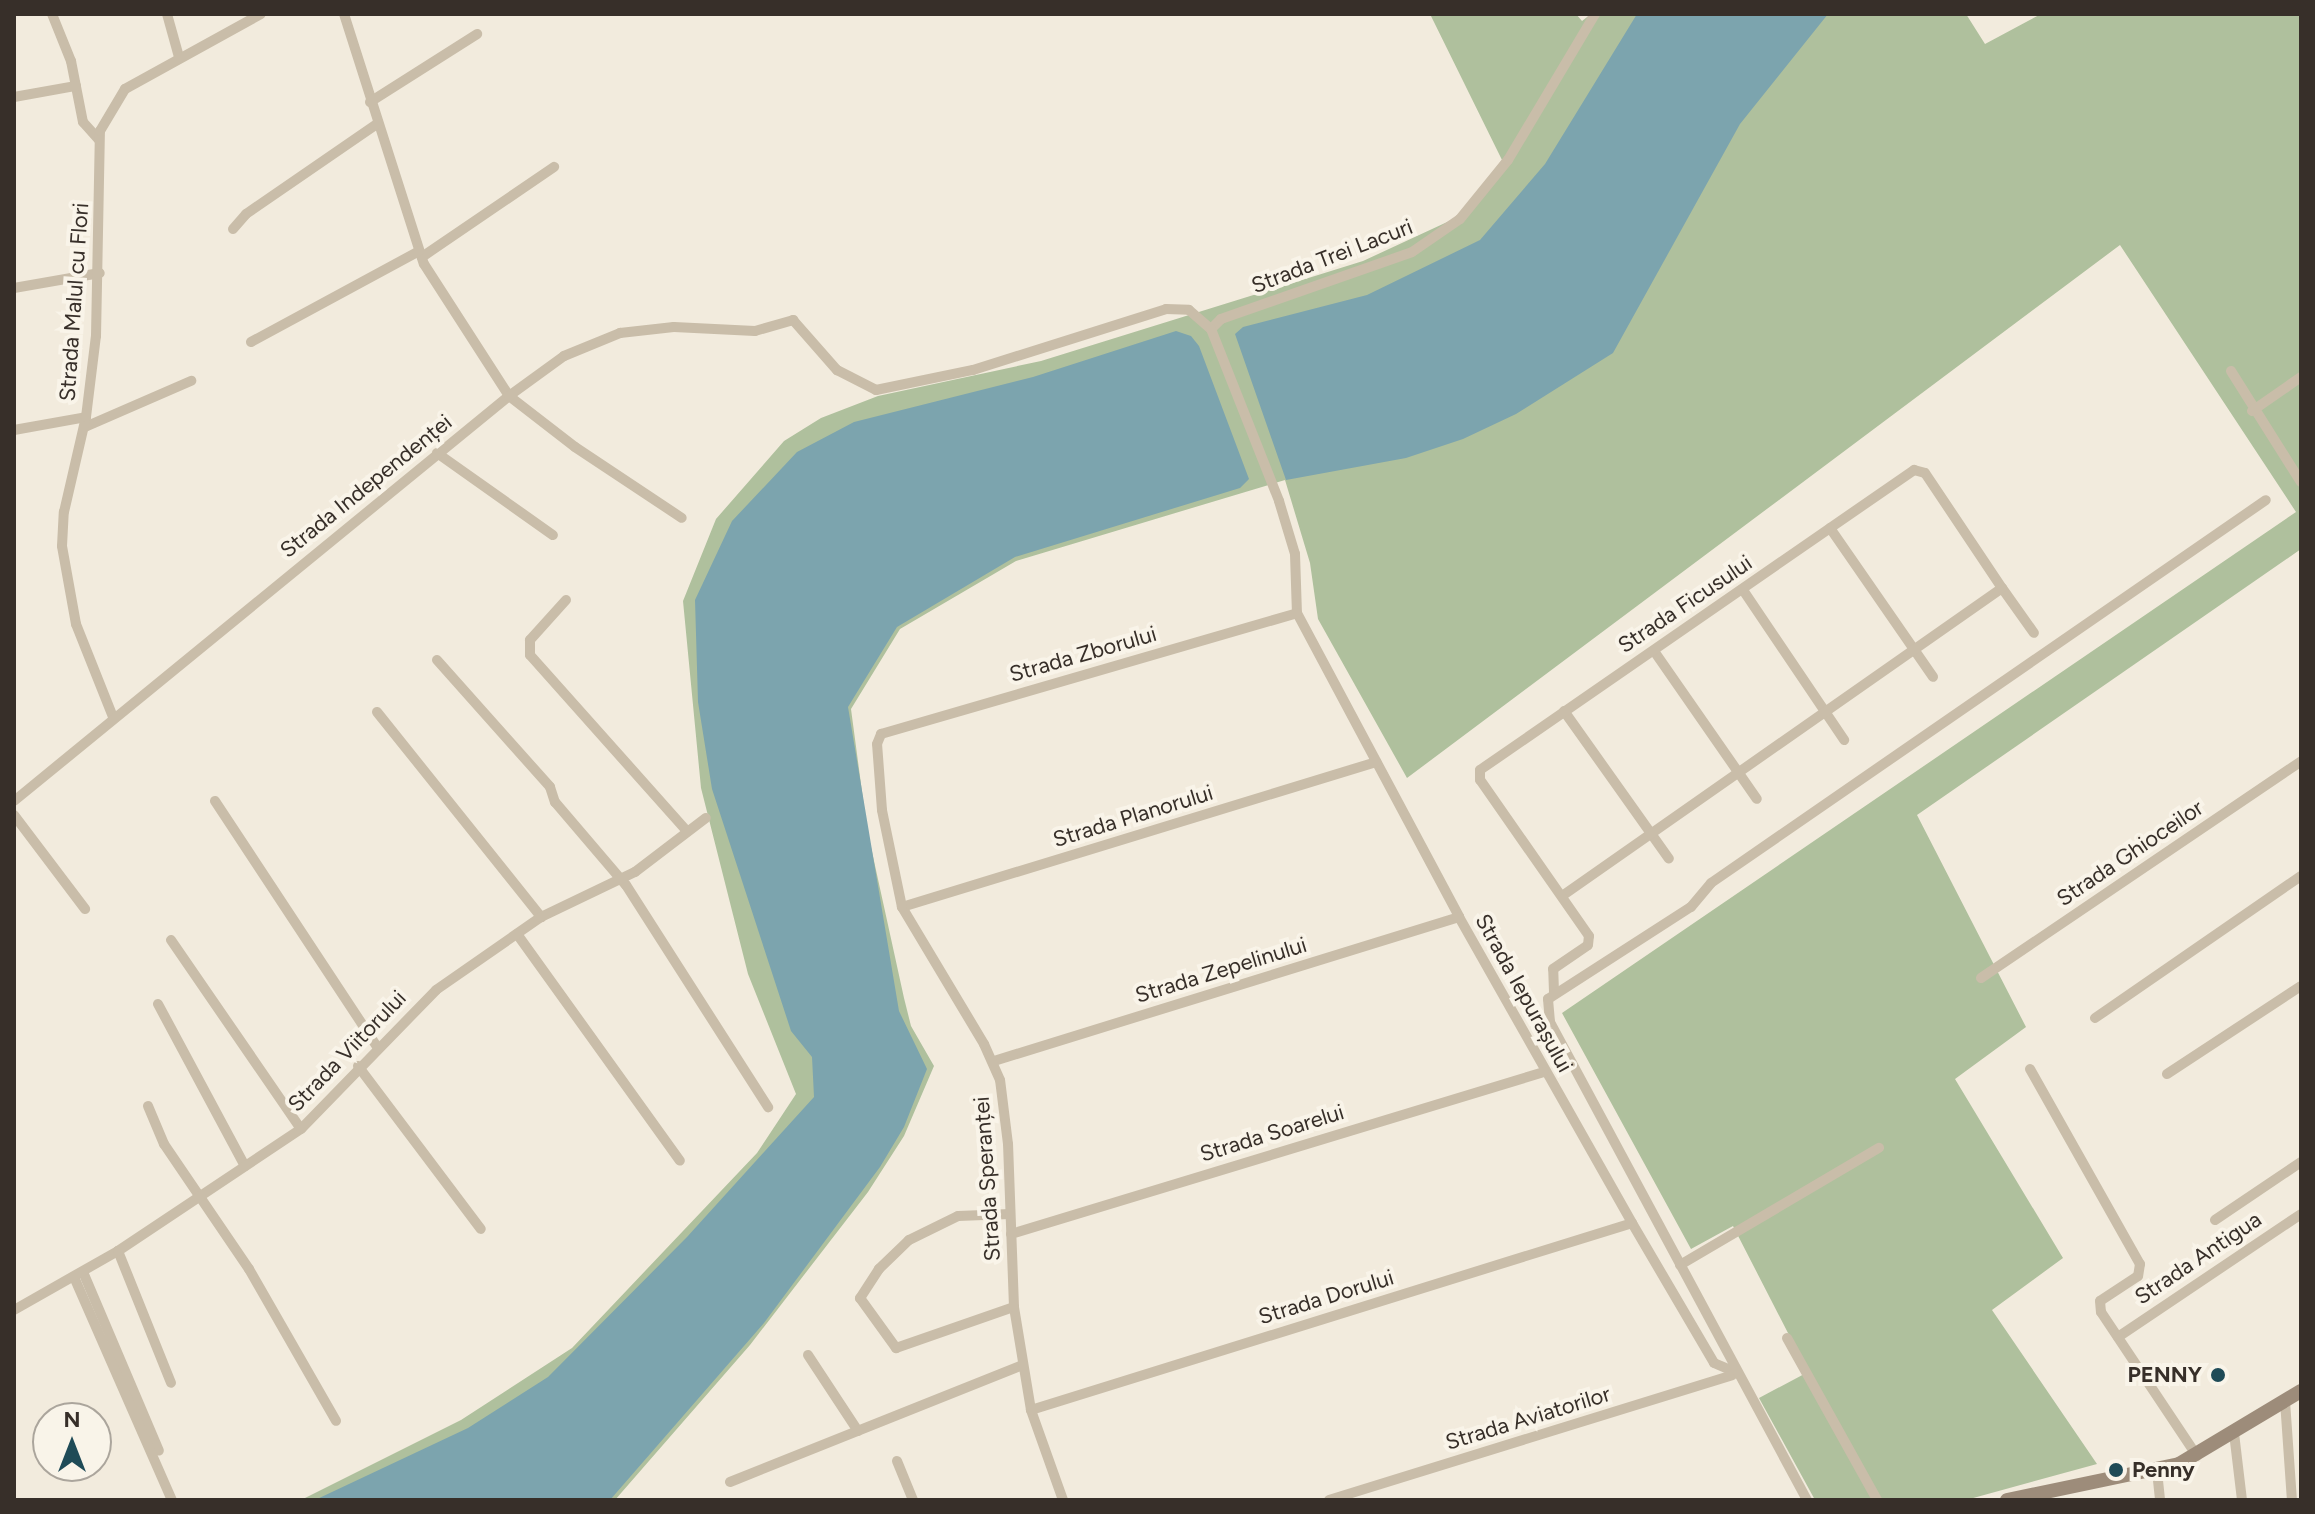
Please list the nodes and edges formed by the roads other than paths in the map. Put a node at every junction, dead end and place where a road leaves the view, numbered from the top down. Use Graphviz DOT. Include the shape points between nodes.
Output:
graph roads {
  1 [pos="52,14"];
  2 [pos="167,14"];
  3 [pos="261,14"];
  4 [pos="344,14"];
  5 [pos="1595,14"];
  6 [pos="477,34"];
  7 [pos="179,57"];
  8 [pos="76,86"];
  9 [pos="14,97"];
  10 [pos="370,102"];
  11 [pos="377,124"];
  12 [pos="99,140"];
  13 [pos="554,167"];
  14 [pos="233,229"];
  15 [pos="420,254"];
  16 [pos="100,273"];
  17 [pos="14,288"];
  18 [pos="1211,329"];
  19 [pos="251,342"];
  20 [pos="2231,371"];
  21 [pos="2301,377"];
  22 [pos="191,381"];
  23 [pos="509,396"];
  24 [pos="2252,411"];
  25 [pos="86,422"];
  26 [pos="14,430"];
  27 [pos="437,453"];
  28 [pos="2301,482"];
  29 [pos="2266,500"];
  30 [pos="682,518"];
  31 [pos="1830,528"];
  32 [pos="553,535"];
  33 [pos="2002,588"];
  34 [pos="1743,590"];
  35 [pos="566,600"];
  36 [pos="1297,613"];
  37 [pos="2034,633"];
  38 [pos="1916,650"];
  39 [pos="1654,651"];
  40 [pos="437,660"];
  41 [pos="1933,677"];
  42 [pos="1564,711"];
  43 [pos="377,712"];
  44 [pos="1826,714"];
  45 [pos="113,717"];
  46 [pos="881,734"];
  47 [pos="1844,740"];
  48 [pos="2301,761"];
  49 [pos="1376,762"];
  50 [pos="1740,775"];
  51 [pos="1757,799"];
  52 [pos="14,801"];
  53 [pos="215,801"];
  54 [pos="14,815"];
  55 [pos="706,818"];
  56 [pos="686,830"];
  57 [pos="1651,835"];
  58 [pos="1669,859"];
  59 [pos="2301,876"];
  60 [pos="618,881"];
  61 [pos="1562,896"];
  62 [pos="902,907"];
  63 [pos="85,909"];
  64 [pos="541,917"];
  65 [pos="1459,917"];
  66 [pos="517,934"];
  67 [pos="171,940"];
  68 [pos="1981,978"];
  69 [pos="2301,986"];
  70 [pos="1551,995"];
  71 [pos="158,1004"];
  72 [pos="2095,1018"];
  73 [pos="377,1047"];
  74 [pos="994,1061"];
  75 [pos="358,1066"];
  76 [pos="2030,1069"];
  77 [pos="1544,1072"];
  78 [pos="2167,1074"];
  79 [pos="148,1106"];
  80 [pos="768,1107"];
  81 [pos="301,1129"];
  82 [pos="1879,1148"];
  83 [pos="680,1161"];
  84 [pos="2301,1162"];
  85 [pos="245,1166"];
  86 [pos="200,1193"];
  87 [pos="1010,1214"];
  88 [pos="2301,1214"];
  89 [pos="2215,1220"];
  90 [pos="1632,1223"];
  91 [pos="481,1229"];
  92 [pos="1011,1234"];
  93 [pos="118,1251"];
  94 [pos="1680,1265"];
  95 [pos="78,1275"];
  96 [pos="1014,1307"];
  97 [pos="14,1310"];
  98 [pos="2118,1337"];
  99 [pos="1787,1338"];
  100 [pos="808,1355"];
  101 [pos="1023,1365"];
  102 [pos="1738,1373"];
  103 [pos="171,1383"];
  104 [pos="2301,1391"];
  105 [pos="2285,1401"];
  106 [pos="1031,1410"];
  107 [pos="336,1421"];
  108 [pos="858,1431"];
  109 [pos="2234,1433"];
  110 [pos="159,1451"];
  111 [pos="2197,1456"];
  112 [pos="897,1461"];
  113 [pos="2157,1471"];
  114 [pos="730,1482"];
  115 [pos="2030,1497"];
  116 [pos="172,1500"];
  117 [pos="913,1500"];
  118 [pos="1063,1500"];
  119 [pos="1329,1500"];
  120 [pos="1807,1500"];
  121 [pos="1877,1500"];
  122 [pos="2007,1500"];
  123 [pos="2160,1500"];
  124 [pos="2242,1500"];
  125 [pos="2292,1500"];
  1 -- 8 [label="street"];
  2 -- 7 [label="street"];
  3 -- 7 [label="street, Strada Malul cu Flori"];
  4 -- 10 [label="street"];
  5 -- 18 [label="street, Strada Trei Lacuri" via="1508,160 1460,219 1412,252 1221,319"];
  6 -- 10 [label="street"];
  7 -- 12 [label="street, Strada Malul cu Flori" via="117,97"];
  8 -- 9 [label="street"];
  8 -- 12 [label="street" via="83,122"];
  10 -- 11 [label="street"];
  11 -- 14 [label="street" via="246,214"];
  11 -- 15 [label="street"];
  12 -- 16 [label="street, Strada Malul cu Flori"];
  13 -- 15 [label="street"];
  15 -- 19 [label="street"];
  15 -- 23 [label="street"];
  16 -- 17 [label="street"];
  16 -- 25 [label="street, Strada Malul cu Flori"];
  18 -- 23 [label="street, Strada Independenței" via="1189,310 1166,309 973,370 876,390 837,370 793,320 739,332 674,327 620,333 564,356"];
  18 -- 36 [label="street" via="1290,534"];
  20 -- 24 [label="street"];
  21 -- 24 [label="street"];
  22 -- 25 [label="street"];
  23 -- 27 [label="street, Strada Independenței"];
  23 -- 30 [label="street"];
  24 -- 28 [label="street"];
  25 -- 26 [label="street"];
  25 -- 45 [label="street, Strada Malul cu Flori" via="64,512 62,546 76,624"];
  27 -- 32 [label="street"];
  27 -- 45 [label="street, Strada Independenței"];
  29 -- 70 [label="street" via="1736,865 1691,907"];
  31 -- 33 [label="street, Strada Ficusului" via="1912,471 1922,470"];
  31 -- 34 [label="street, Strada Ficusului"];
  31 -- 38 [label="street"];
  33 -- 37 [label="street, Strada Ficusului"];
  33 -- 38 [label="street"];
  34 -- 39 [label="street, Strada Ficusului"];
  34 -- 44 [label="street"];
  35 -- 56 [label="street" via="530,640 530,655"];
  36 -- 46 [label="street, Strada Zborului"];
  36 -- 49 [label="street, Strada Iepurașului"];
  38 -- 41 [label="street"];
  38 -- 44 [label="street"];
  39 -- 42 [label="street, Strada Ficusului"];
  39 -- 50 [label="street"];
  40 -- 60 [label="street" via="550,787 555,802"];
  42 -- 57 [label="street"];
  42 -- 61 [label="street, Strada Ficusului" via="1480,770 1478,778"];
  43 -- 64 [label="street"];
  44 -- 47 [label="street"];
  44 -- 50 [label="street"];
  45 -- 52 [label="street, Strada Independenței"];
  46 -- 62 [label="street, Strada Speranței" via="876,770"];
  48 -- 68 [label="street, Strada Ghioceilor"];
  49 -- 62 [label="street, Strada Planorului"];
  49 -- 65 [label="street, Strada Iepurașului"];
  50 -- 51 [label="street"];
  50 -- 57 [label="street"];
  53 -- 73 [label="street"];
  54 -- 63 [label="street"];
  55 -- 56 [label="street, Strada Viitorului"];
  56 -- 60 [label="street, Strada Viitorului"];
  57 -- 58 [label="street"];
  57 -- 61 [label="street"];
  59 -- 72 [label="street"];
  60 -- 64 [label="street, Strada Viitorului"];
  60 -- 80 [label="street" via="626,885"];
  61 -- 70 [label="street, Strada Ficusului" via="1590,939 1553,969"];
  62 -- 74 [label="street, Strada Speranței"];
  64 -- 66 [label="street, Strada Viitorului"];
  65 -- 74 [label="street, Strada Zepelinului"];
  65 -- 77 [label="street, Strada Iepurașului"];
  66 -- 73 [label="street, Strada Viitorului" via="436,990"];
  66 -- 83 [label="street"];
  67 -- 81 [label="street"];
  69 -- 78 [label="street"];
  70 -- 94 [label="street, Strada Iepurașului" via="1550,1022"];
  71 -- 85 [label="street"];
  73 -- 75 [label="street, Strada Viitorului"];
  74 -- 87 [label="street, Strada Speranței" via="1004,1102"];
  75 -- 81 [label="street, Strada Viitorului"];
  75 -- 91 [label="street"];
  76 -- 98 [label="street" via="2140,1264 2138,1276 2100,1301 2101,1312"];
  77 -- 90 [label="street, Strada Iepurașului"];
  77 -- 92 [label="street, Strada Soarelui"];
  79 -- 86 [label="street" via="164,1144"];
  81 -- 85 [label="street, Strada Viitorului"];
  82 -- 94 [label="street"];
  84 -- 89 [label="street"];
  85 -- 86 [label="street, Strada Viitorului"];
  86 -- 93 [label="street, Strada Viitorului"];
  86 -- 107 [label="street"];
  87 -- 92 [label="street, Strada Speranței"];
  87 -- 96 [label="street" via="958,1216 909,1240 879,1269 860,1298 896,1348"];
  88 -- 98 [label="street, Strada Antigua"];
  90 -- 102 [label="street, Strada Iepurașului" via="1714,1363"];
  90 -- 106 [label="street, Strada Dorului"];
  92 -- 96 [label="street, Strada Speranței"];
  93 -- 95 [label="street, Strada Viitorului"];
  93 -- 103 [label="street"];
  94 -- 102 [label="street, Strada Iepurașului"];
  95 -- 97 [label="street, Strada Viitorului"];
  95 -- 110 [label="street"];
  95 -- 116 [label="street"];
  96 -- 101 [label="street, Strada Speranței"];
  98 -- 111 [label="street"];
  99 -- 121 [label="street"];
  100 -- 108 [label="street"];
  101 -- 106 [label="street, Strada Speranței"];
  101 -- 108 [label="street"];
  102 -- 119 [label="street, Strada Aviatorilor"];
  102 -- 120 [label="street, Strada Iepurașului"];
  104 -- 105 [label="main road"];
  105 -- 109 [label="main road"];
  105 -- 125 [label="street"];
  106 -- 118 [label="street, Strada Speranței"];
  108 -- 114 [label="street"];
  109 -- 111 [label="main road"];
  109 -- 124 [label="street"];
  111 -- 113 [label="main road"];
  112 -- 117 [label="street"];
  113 -- 115 [label="main road"];
  113 -- 123 [label="street"];
  115 -- 122 [label="main road"];
}
